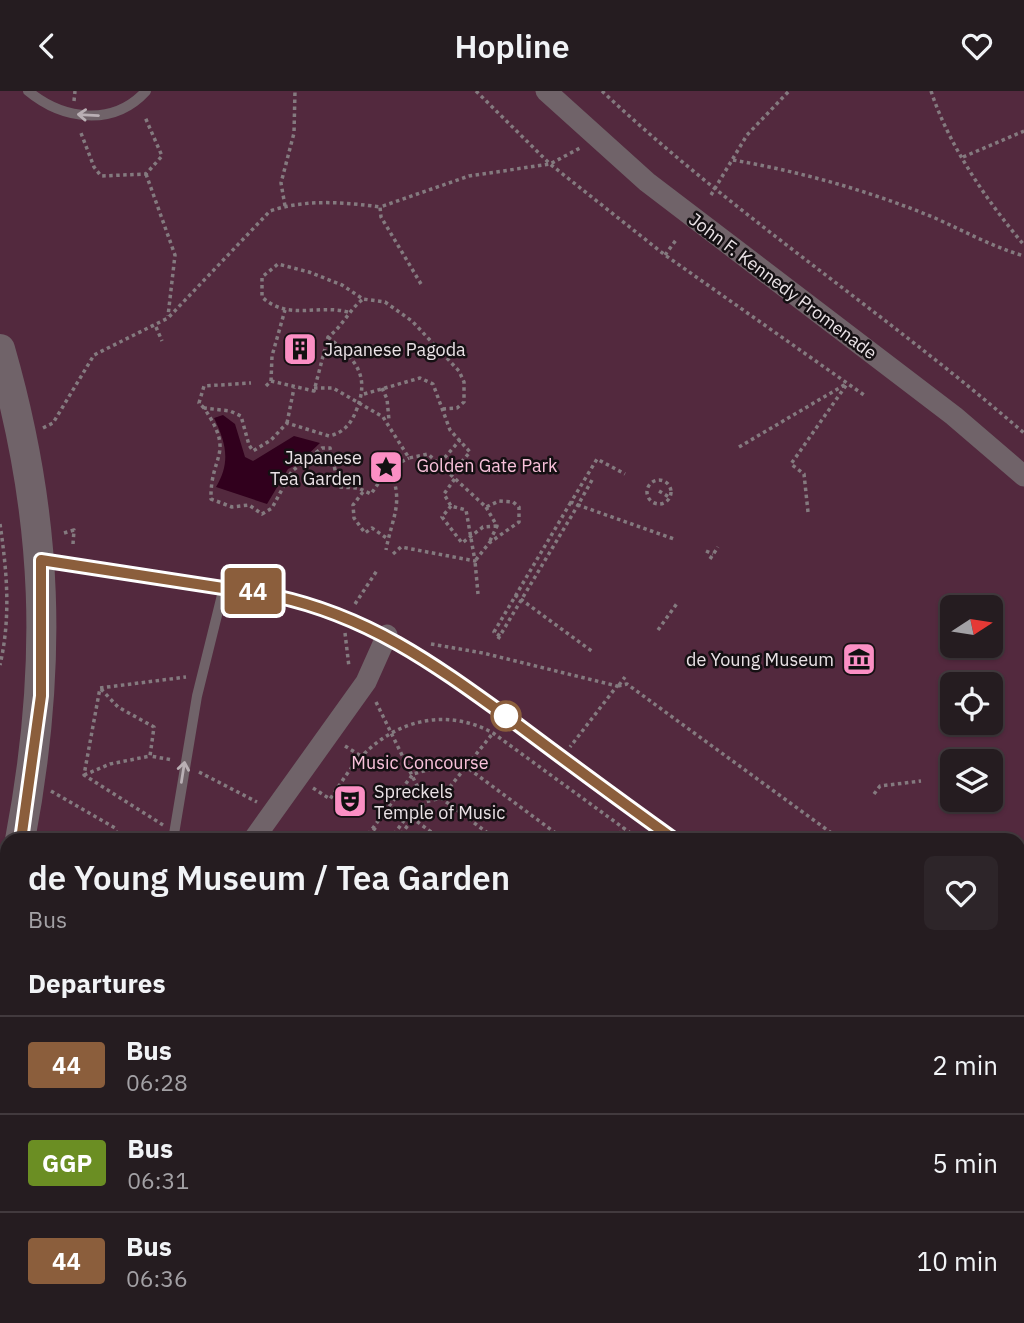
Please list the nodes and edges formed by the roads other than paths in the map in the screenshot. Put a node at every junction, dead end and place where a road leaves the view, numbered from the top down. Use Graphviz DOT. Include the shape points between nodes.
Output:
graph roads {
  1 [pos="28,91"];
  2 [pos="146,91"];
  3 [pos="546,91"];
  4 [pos="0,349"];
  5 [pos="1024,475"];
  6 [pos="41,560"];
  7 [pos="225,587"];
  8 [pos="387,635"];
  9 [pos="21,833"];
  10 [pos="174,833"];
  11 [pos="257,833"];
  12 [pos="665,833"];
  2 -- 1 [label="lane, one-way" via="118,112 93,116 61,110"];
  3 -- 5 [label="street, John F. Kennedy Promenade" via="700,224 954,416"];
  4 -- 6 [label="street" via="25,453"];
  6 -- 7 [label="lane"];
  6 -- 9 [label="street" via="43,661"];
  7 -- 8 [label="lane" via="312,605"];
  10 -- 7 [label="lane, one-way" via="197,696"];
  8 -- 11 [label="street" via="366,682"];
  8 -- 12 [label="lane" via="436,665"];
}
